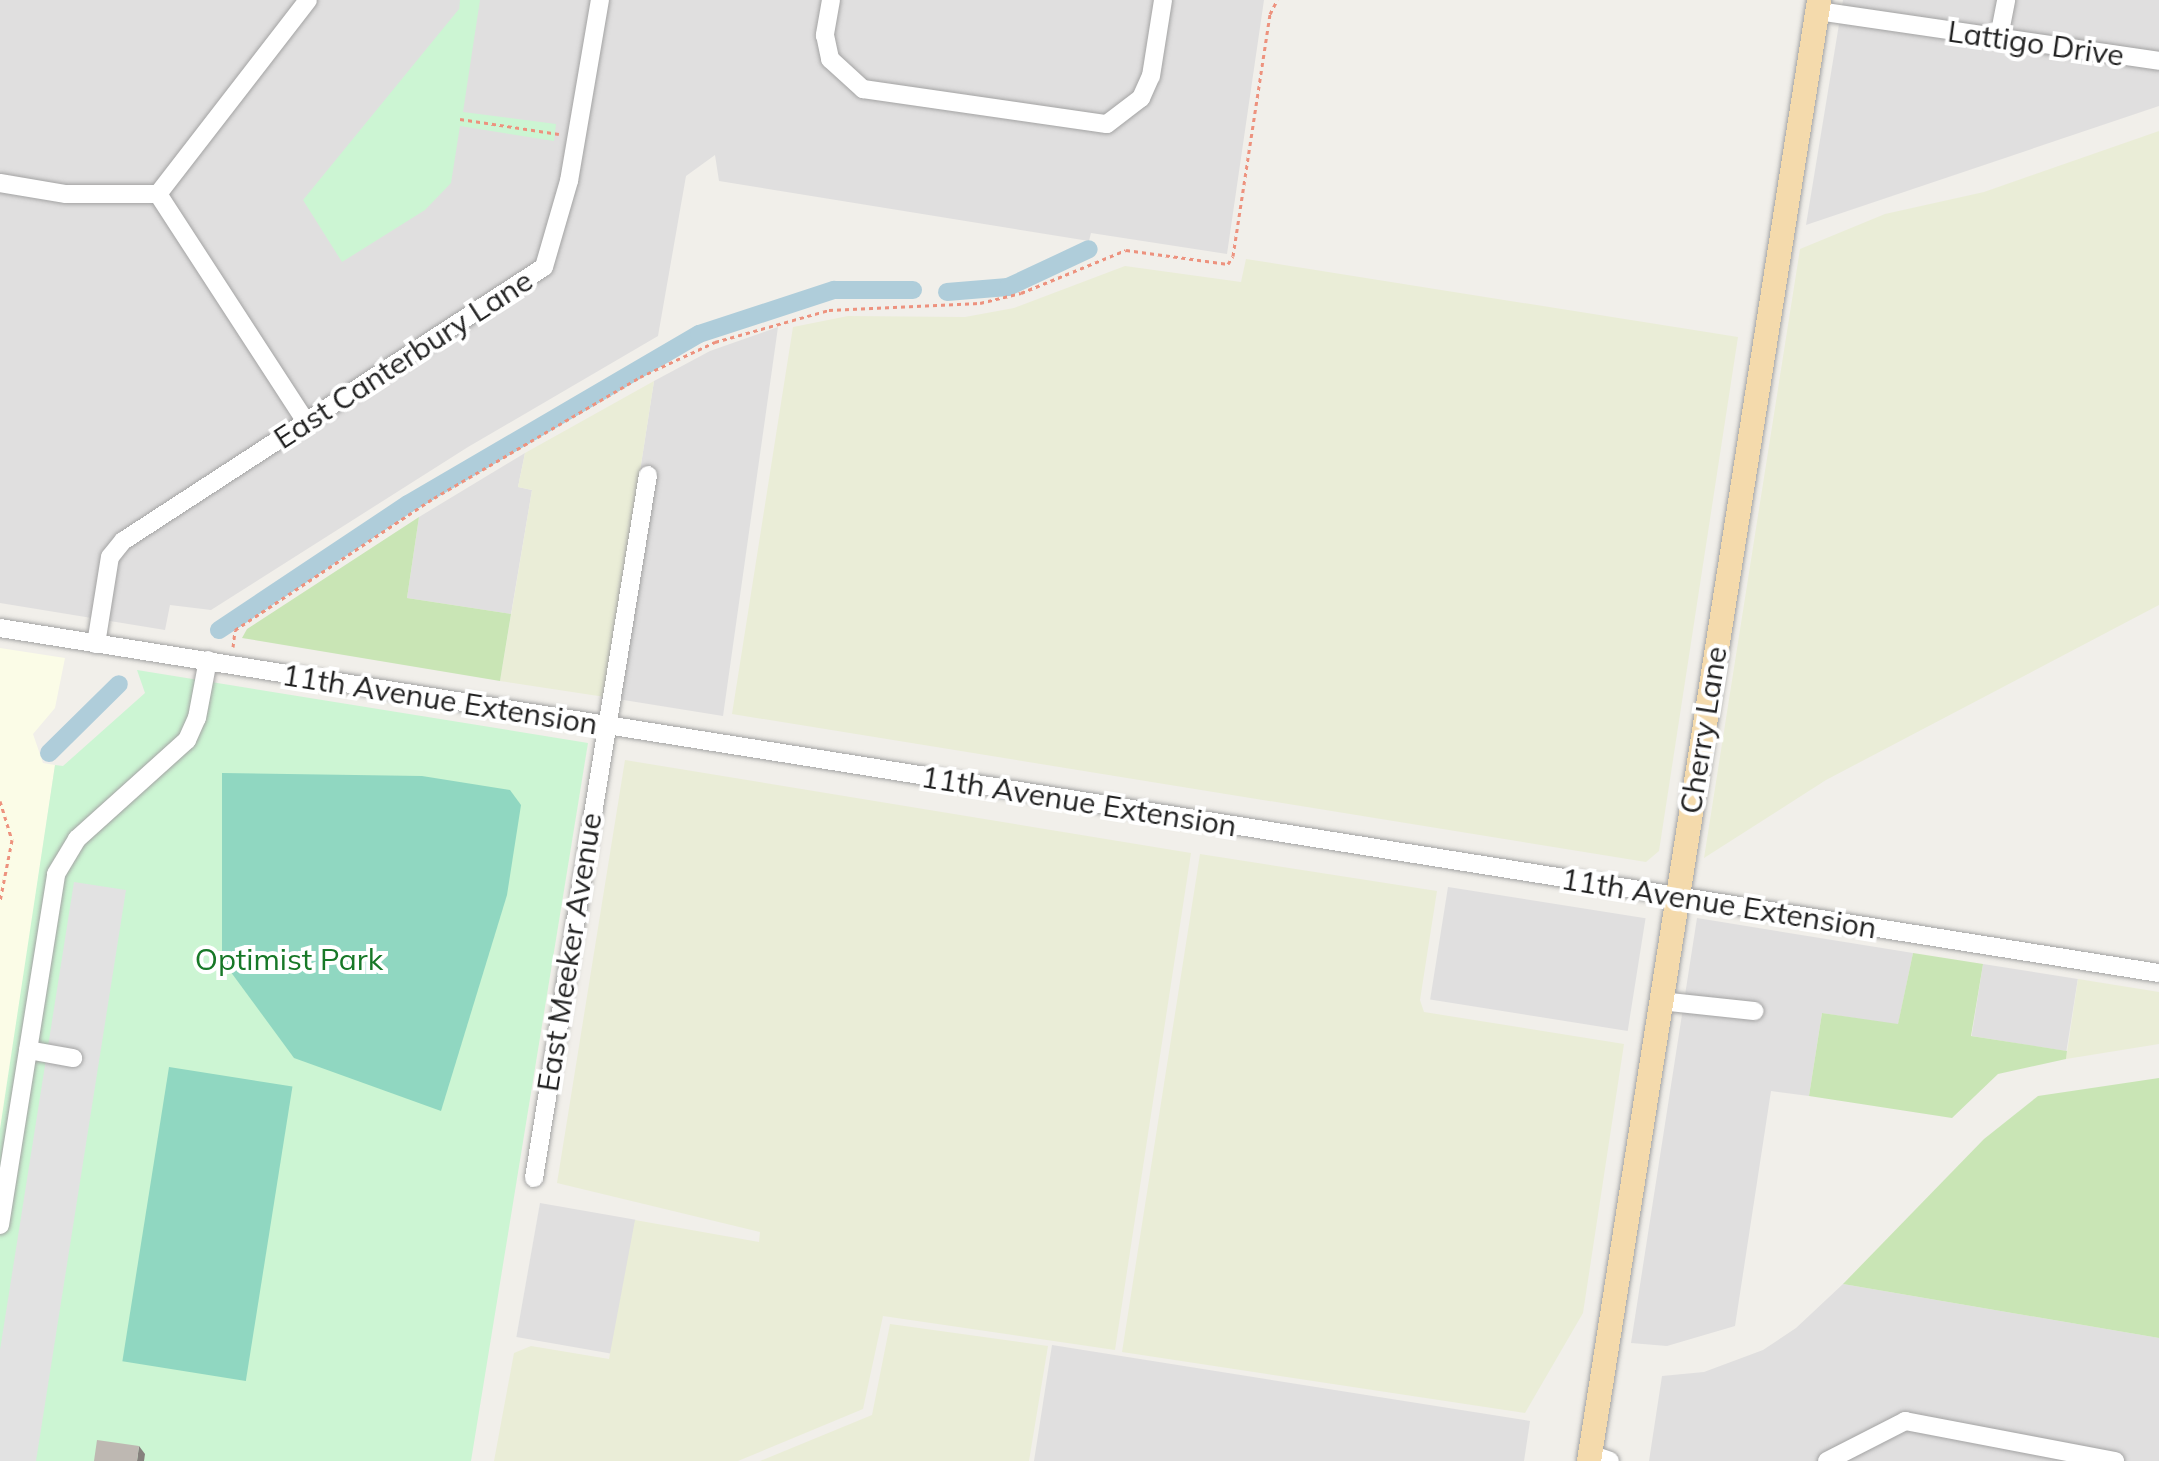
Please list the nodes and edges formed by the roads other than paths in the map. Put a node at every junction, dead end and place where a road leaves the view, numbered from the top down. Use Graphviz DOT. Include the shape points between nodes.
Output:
graph roads {
  1 [pos="308,0"];
  2 [pos="600,0"];
  3 [pos="831,0"];
  4 [pos="1163,0"];
  5 [pos="2006,0"];
  6 [pos="1819,5"];
  7 [pos="1999,37"];
  8 [pos="2159,61"];
  9 [pos="0,183"];
  10 [pos="158,194"];
  11 [pos="306,422"];
  12 [pos="648,475"];
  13 [pos="0,628"];
  14 [pos="96,644"];
  15 [pos="208,660"];
  16 [pos="604,726"];
  17 [pos="1676,896"];
  18 [pos="2159,973"];
  19 [pos="1660,1001"];
  20 [pos="1754,1011"];
  21 [pos="28,1050"];
  22 [pos="73,1058"];
  23 [pos="534,1178"];
  24 [pos="0,1225"];
  25 [pos="2088,1458"];
  26 [pos="1596,1459"];
  27 [pos="1827,1461"];
  28 [pos="2115,1461"];
  1 -- 10 [label="street"];
  2 -- 11 [label="street, East Canterbury Lane" via="555,244 544,267"];
  3 -- 4 [label="street" via="825,35 830,59 863,89 1107,124 1123,117 1151,76"];
  5 -- 7 [label="street"];
  6 -- 7 [label="street, Lattigo Drive"];
  6 -- 17 [label="main road, Cherry Lane"];
  7 -- 8 [label="street, Lattigo Drive"];
  9 -- 10 [label="street" via="66,194"];
  10 -- 11 [label="street"];
  11 -- 14 [label="street, East Canterbury Lane" via="123,541 110,557"];
  12 -- 16 [label="street, East Meeker Avenue"];
  13 -- 14 [label="street, 11th Avenue Extension"];
  14 -- 15 [label="street, 11th Avenue Extension"];
  15 -- 16 [label="street, 11th Avenue Extension"];
  15 -- 21 [label="street" via="197,718 187,740 64,855 56,874"];
  16 -- 17 [label="street, 11th Avenue Extension"];
  16 -- 23 [label="street, East Meeker Avenue"];
  17 -- 18 [label="street, 11th Avenue Extension"];
  17 -- 19 [label="main road, Cherry Lane"];
  19 -- 20 [label="street"];
  19 -- 26 [label="main road, Cherry Lane"];
  21 -- 22 [label="street"];
  21 -- 24 [label="street"];
  25 -- 27 [label="street" via="1905,1421"];
  25 -- 28 [label="street"];
}
